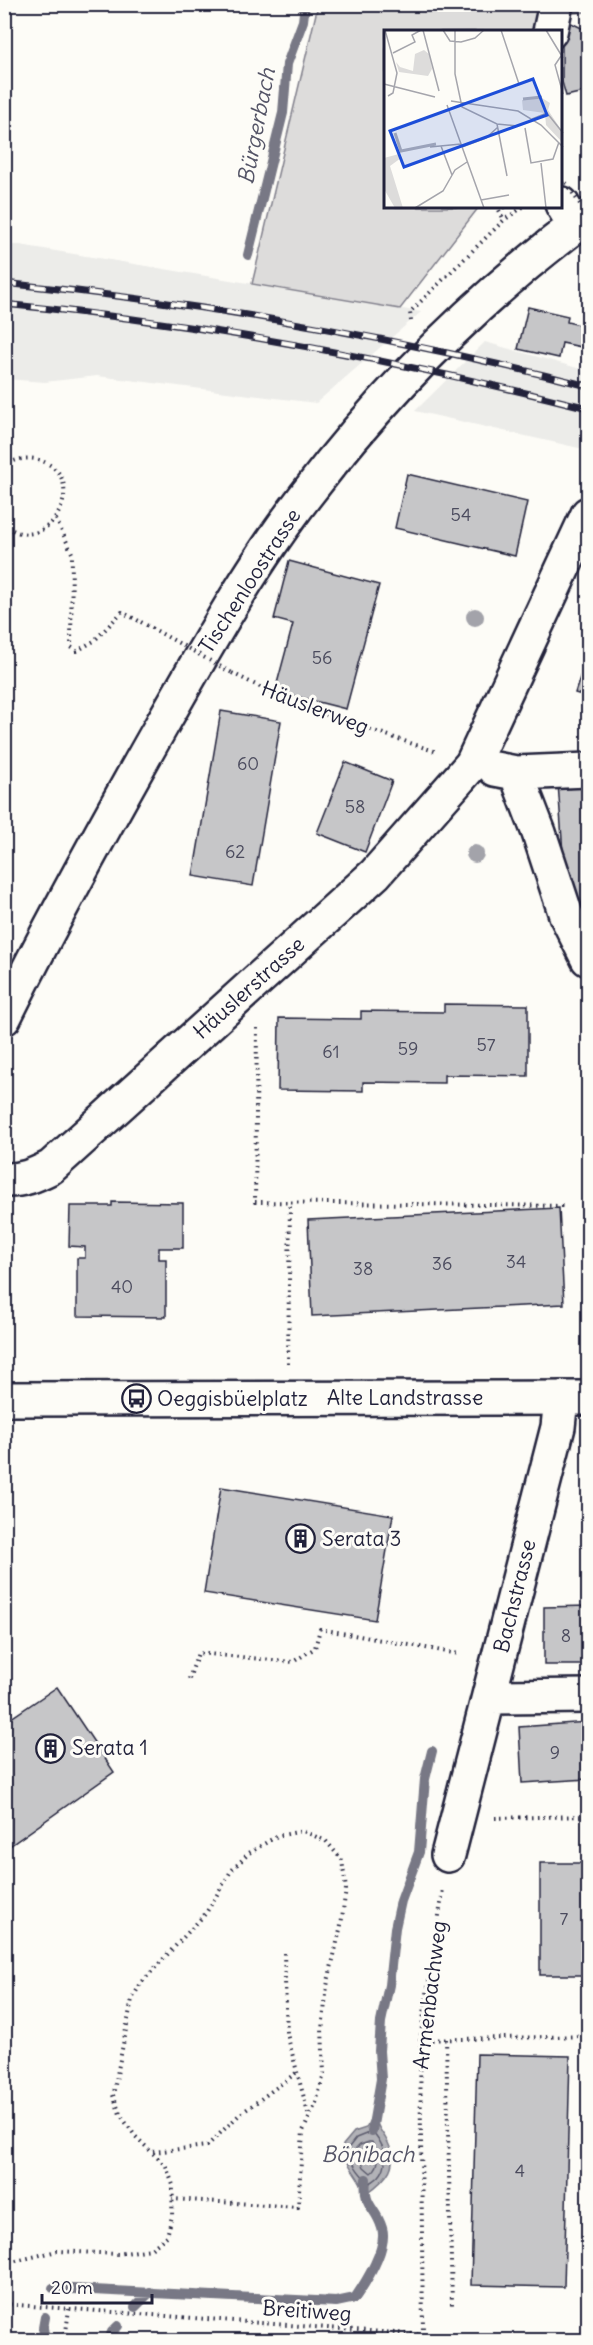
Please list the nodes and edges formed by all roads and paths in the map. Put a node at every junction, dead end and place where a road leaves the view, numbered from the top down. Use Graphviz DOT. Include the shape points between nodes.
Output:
graph roads {
  1 [pos="556,4"];
  2 [pos="550,30"];
  3 [pos="563,181"];
  4 [pos="502,208"];
  5 [pos="522,208"];
  6 [pos="578,215"];
  7 [pos="504,220"];
  8 [pos="410,312"];
  9 [pos="4,457"];
  10 [pos="6,465"];
  11 [pos="588,514"];
  12 [pos="56,519"];
  13 [pos="4,524"];
  14 [pos="472,764"];
  15 [pos="588,770"];
  16 [pos="516,773"];
  17 [pos="588,960"];
  18 [pos="257,1017"];
  19 [pos="4,1018"];
  20 [pos="4,1180"];
  21 [pos="290,1203"];
  22 [pos="566,1206"];
  23 [pos="288,1364"];
  24 [pos="575,1398"];
  25 [pos="4,1399"];
  26 [pos="459,1654"];
  27 [pos="189,1679"];
  28 [pos="588,1696"];
  29 [pos="489,1697"];
  30 [pos="588,1816"];
  31 [pos="456,1823"];
  32 [pos="448,1855"];
  33 [pos="284,1953"];
  34 [pos="588,2036"];
  35 [pos="446,2039"];
  36 [pos="420,2040"];
  37 [pos="296,2073"];
  38 [pos="309,2118"];
  39 [pos="152,2152"];
  40 [pos="172,2199"];
  41 [pos="4,2264"];
  42 [pos="4,2304"];
  43 [pos="452,2305"];
  44 [pos="69,2308"];
  45 [pos="423,2335"];
  46 [pos="65,2340"];
  47 [pos="535,2340"];
  1 -- 2 [label="street"];
  3 -- 6 [label="path, bridge"];
  4 -- 7 [label="path" via="499,210"];
  5 -- 7 [label="path"];
  6 -- 19 [label="street, Tischenloostrasse" via="440,344 376,411 306,495 210,640 129,782"];
  7 -- 8 [label="path"];
  9 -- 10 [label="path"];
  10 -- 12 [label="path" via="33,459 55,470 64,491 64,503"];
  11 -- 14 [label="street, Häuslerstrasse"];
  12 -- 13 [label="path" via="42,530 30,533"];
  12 -- 14 [label="path, Häuslerweg, bridge" via="72,554 71,647 77,651 94,641 122,612 294,704"];
  14 -- 16 [label="street"];
  14 -- 20 [label="street, Häuslerstrasse" via="375,874 51,1167 32,1177"];
  15 -- 16 [label="street"];
  16 -- 17 [label="street" via="566,915"];
  18 -- 21 [label="path" via="255,1202"];
  21 -- 22 [label="path"];
  21 -- 23 [label="path"];
  24 -- 25 [label="street, Alte Landstrasse"];
  24 -- 29 [label="street, Bachstrasse" via="558,1426"];
  26 -- 27 [label="path" via="320,1629 315,1648 293,1662 198,1653"];
  28 -- 29 [label="street"];
  29 -- 31 [label="street"];
  30 -- 31 [label="path" via="472,1818"];
  31 -- 32 [label="street"];
  32 -- 36 [label="path, Armenbachweg"];
  33 -- 37 [label="path" via="287,2034"];
  34 -- 35 [label="path"];
  35 -- 36 [label="path"];
  35 -- 43 [label="path"];
  36 -- 45 [label="path, Armenbachweg"];
  37 -- 38 [label="path"];
  37 -- 39 [label="path" via="239,2115 207,2146"];
  38 -- 39 [label="path" via="324,2074 322,2029 327,1986 346,1889 342,1860 326,1841 303,1831 277,1836 249,1853 231,1871 206,1913 141,1983 132,2000 113,2095 135,2136"];
  38 -- 40 [label="path" via="303,2131 298,2207"];
  39 -- 40 [label="path" via="166,2166 173,2185"];
  40 -- 41 [label="path" via="167,2236 151,2249 118,2254 57,2251"];
  42 -- 44 [label="path, Breitiweg"];
  44 -- 45 [label="path, Breitiweg"];
  44 -- 46 [label="path"];
  45 -- 47 [label="path, Breitiweg"];
}
